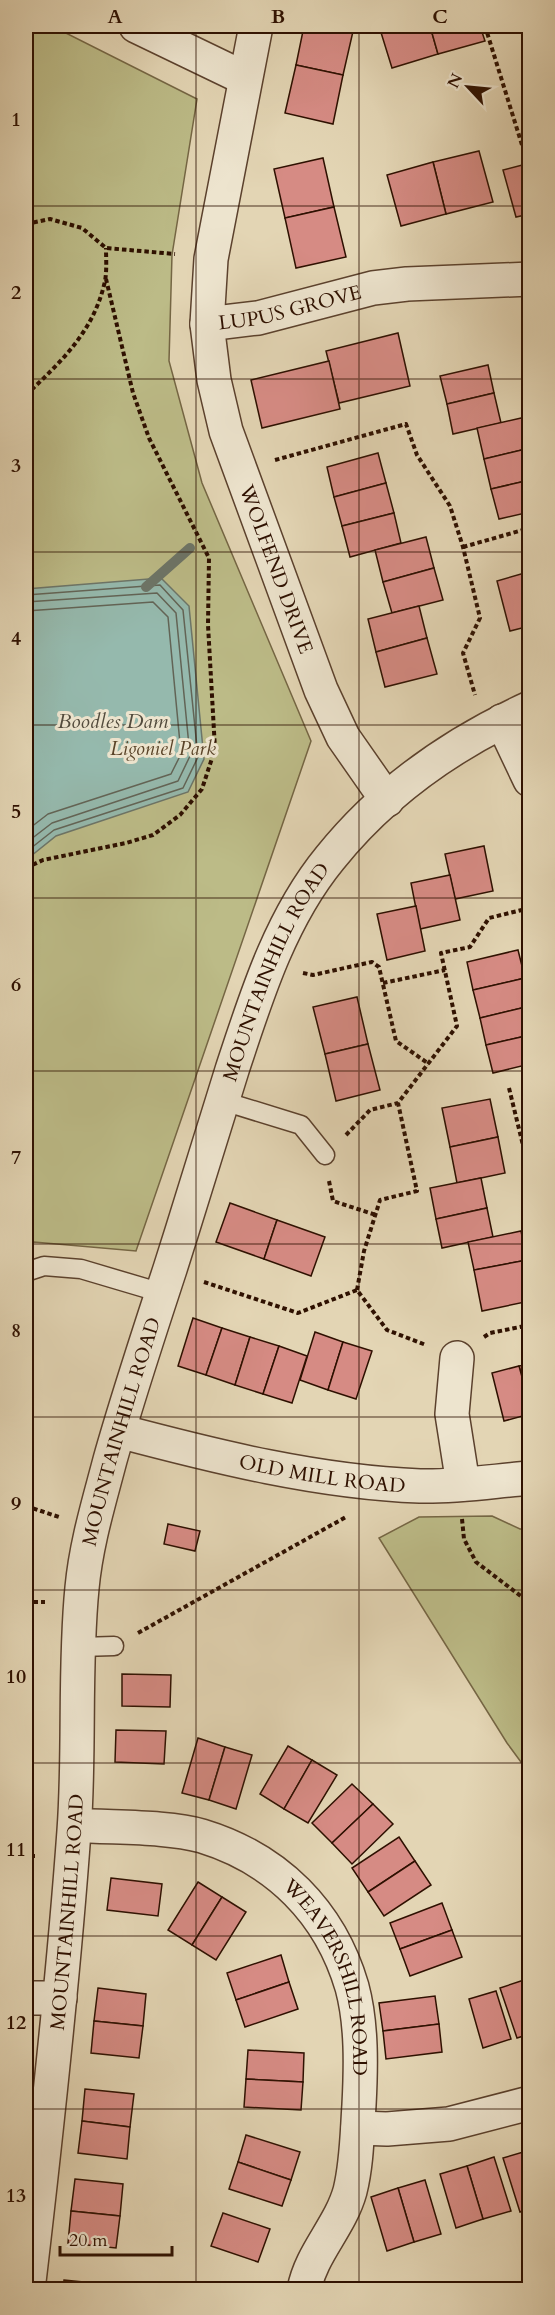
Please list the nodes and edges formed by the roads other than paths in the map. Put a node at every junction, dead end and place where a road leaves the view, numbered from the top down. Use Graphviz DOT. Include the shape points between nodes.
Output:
graph roads {
  1 [pos="136,26"];
  2 [pos="256,26"];
  3 [pos="244,78"];
  4 [pos="530,279"];
  5 [pos="207,324"];
  6 [pos="506,720"];
  7 [pos="530,780"];
  8 [pos="387,800"];
  9 [pos="223,1101"];
  10 [pos="325,1155"];
  11 [pos="26,1272"];
  12 [pos="165,1282"];
  13 [pos="457,1358"];
  14 [pos="119,1431"];
  15 [pos="530,1478"];
  16 [pos="451,1484"];
  17 [pos="114,1646"];
  18 [pos="80,1647"];
  19 [pos="75,1825"];
  20 [pos="26,1998"];
  21 [pos="60,1998"];
  22 [pos="530,2103"];
  23 [pos="358,2128"];
  24 [pos="28,2289"];
  25 [pos="304,2289"];
  1 -- 3 [label="street"];
  2 -- 3 [label="street, LUPUS GROVE"];
  3 -- 5 [label="street, LUPUS GROVE" via="211,259"];
  4 -- 5 [label="street, LUPUS GROVE" via="372,288 258,318"];
  5 -- 8 [label="street, WOLFEND DRIVE" via="226,431 321,690 343,736"];
  6 -- 7 [label="street"];
  6 -- 8 [label="street, MOUNTAINHILL ROAD" via="421,769"];
  8 -- 9 [label="street, MOUNTAINHILL ROAD" via="329,859 298,904 253,1008"];
  9 -- 10 [label="lane" via="301,1125"];
  9 -- 12 [label="street, MOUNTAINHILL ROAD"];
  11 -- 12 [label="lane" via="44,1266"];
  12 -- 14 [label="street, MOUNTAINHILL ROAD"];
  13 -- 16 [label="street"];
  14 -- 16 [label="street, OLD MILL ROAD" via="329,1477 421,1486"];
  14 -- 18 [label="street, MOUNTAINHILL ROAD" via="92,1528 82,1587"];
  15 -- 16 [label="street, OLD MILL ROAD"];
  17 -- 18 [label="lane"];
  18 -- 19 [label="street, MOUNTAINHILL ROAD"];
  19 -- 21 [label="street, MOUNTAINHILL ROAD"];
  19 -- 23 [label="street, WEAVERSHILL ROAD" via="200,1836 246,1854 301,1895 340,1953 352,1990 358,2034"];
  20 -- 21 [label="street"];
  21 -- 24 [label="street, MOUNTAINHILL ROAD"];
  22 -- 23 [label="street" via="449,2124"];
  23 -- 25 [label="street, WEAVERSHILL ROAD" via="350,2192 320,2248"];
}
